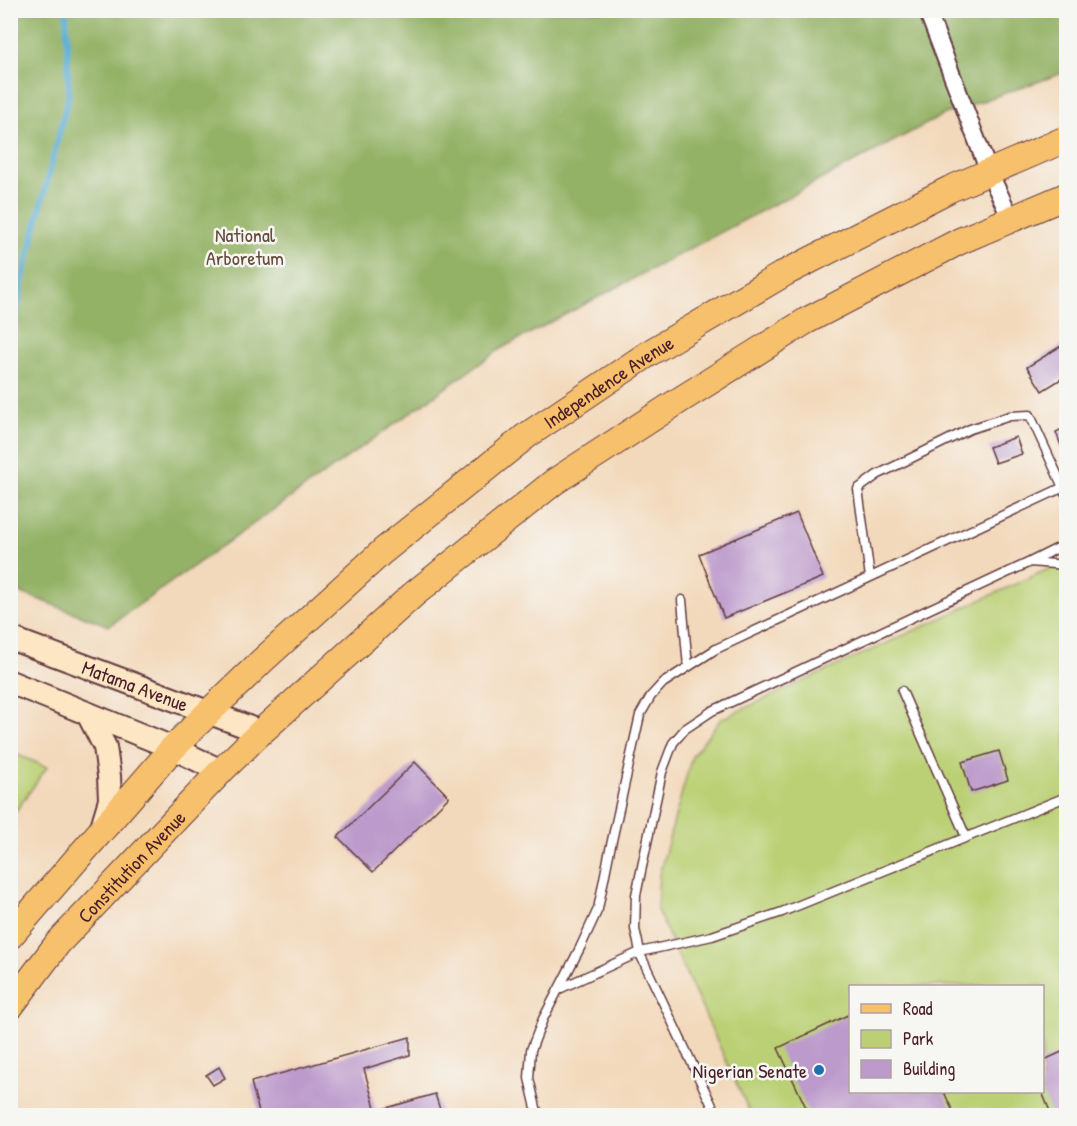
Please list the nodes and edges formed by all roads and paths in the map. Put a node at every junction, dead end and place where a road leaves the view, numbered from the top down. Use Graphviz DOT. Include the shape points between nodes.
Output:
graph roads {
  1 [pos="927,10"];
  2 [pos="1066,139"];
  3 [pos="989,172"];
  4 [pos="1066,196"];
  5 [pos="1011,219"];
  6 [pos="1065,489"];
  7 [pos="1066,544"];
  8 [pos="1030,562"];
  9 [pos="1066,565"];
  10 [pos="870,577"];
  11 [pos="682,600"];
  12 [pos="10,638"];
  13 [pos="688,667"];
  14 [pos="10,682"];
  15 [pos="902,691"];
  16 [pos="209,712"];
  17 [pos="88,714"];
  18 [pos="261,732"];
  19 [pos="173,748"];
  20 [pos="221,771"];
  21 [pos="1066,797"];
  22 [pos="101,832"];
  23 [pos="966,837"];
  24 [pos="10,936"];
  25 [pos="640,952"];
  26 [pos="558,989"];
  27 [pos="10,1007"];
  28 [pos="539,1116"];
  29 [pos="717,1116"];
  1 -- 3 [label="street"];
  2 -- 3 [label="main road, Independence Avenue"];
  3 -- 5 [label="street"];
  3 -- 16 [label="main road, Independence Avenue" via="785,273 651,352 526,436 383,551"];
  4 -- 5 [label="main road"];
  5 -- 18 [label="main road" via="960,241 806,321 554,482 414,594"];
  6 -- 10 [label="lane"];
  6 -- 10 [label="lane" via="1030,415 1010,416 970,429 877,475 858,489"];
  7 -- 8 [label="lane"];
  8 -- 9 [label="lane"];
  8 -- 25 [label="lane" via="712,711 685,729 673,743 662,772 636,895 635,929"];
  10 -- 13 [label="lane" via="716,649"];
  11 -- 13 [label="lane"];
  12 -- 16 [label="main road, Matama Avenue"];
  13 -- 26 [label="lane" via="663,683 640,715 598,909"];
  14 -- 17 [label="main road"];
  15 -- 23 [label="lane"];
  16 -- 18 [label="main road, Matama Avenue"];
  16 -- 19 [label="main road"];
  17 -- 19 [label="main road"];
  17 -- 22 [label="main road" via="105,747 109,776 110,800"];
  18 -- 20 [label="main road, Constitution Avenue"];
  19 -- 20 [label="main road"];
  19 -- 22 [label="main road"];
  20 -- 27 [label="main road, Constitution Avenue" via="58,943"];
  21 -- 23 [label="lane"];
  22 -- 24 [label="main road"];
  23 -- 25 [label="lane" via="782,912 712,936"];
  25 -- 26 [label="lane"];
  25 -- 29 [label="lane"];
  26 -- 28 [label="lane" via="531,1050 529,1078"];
}
